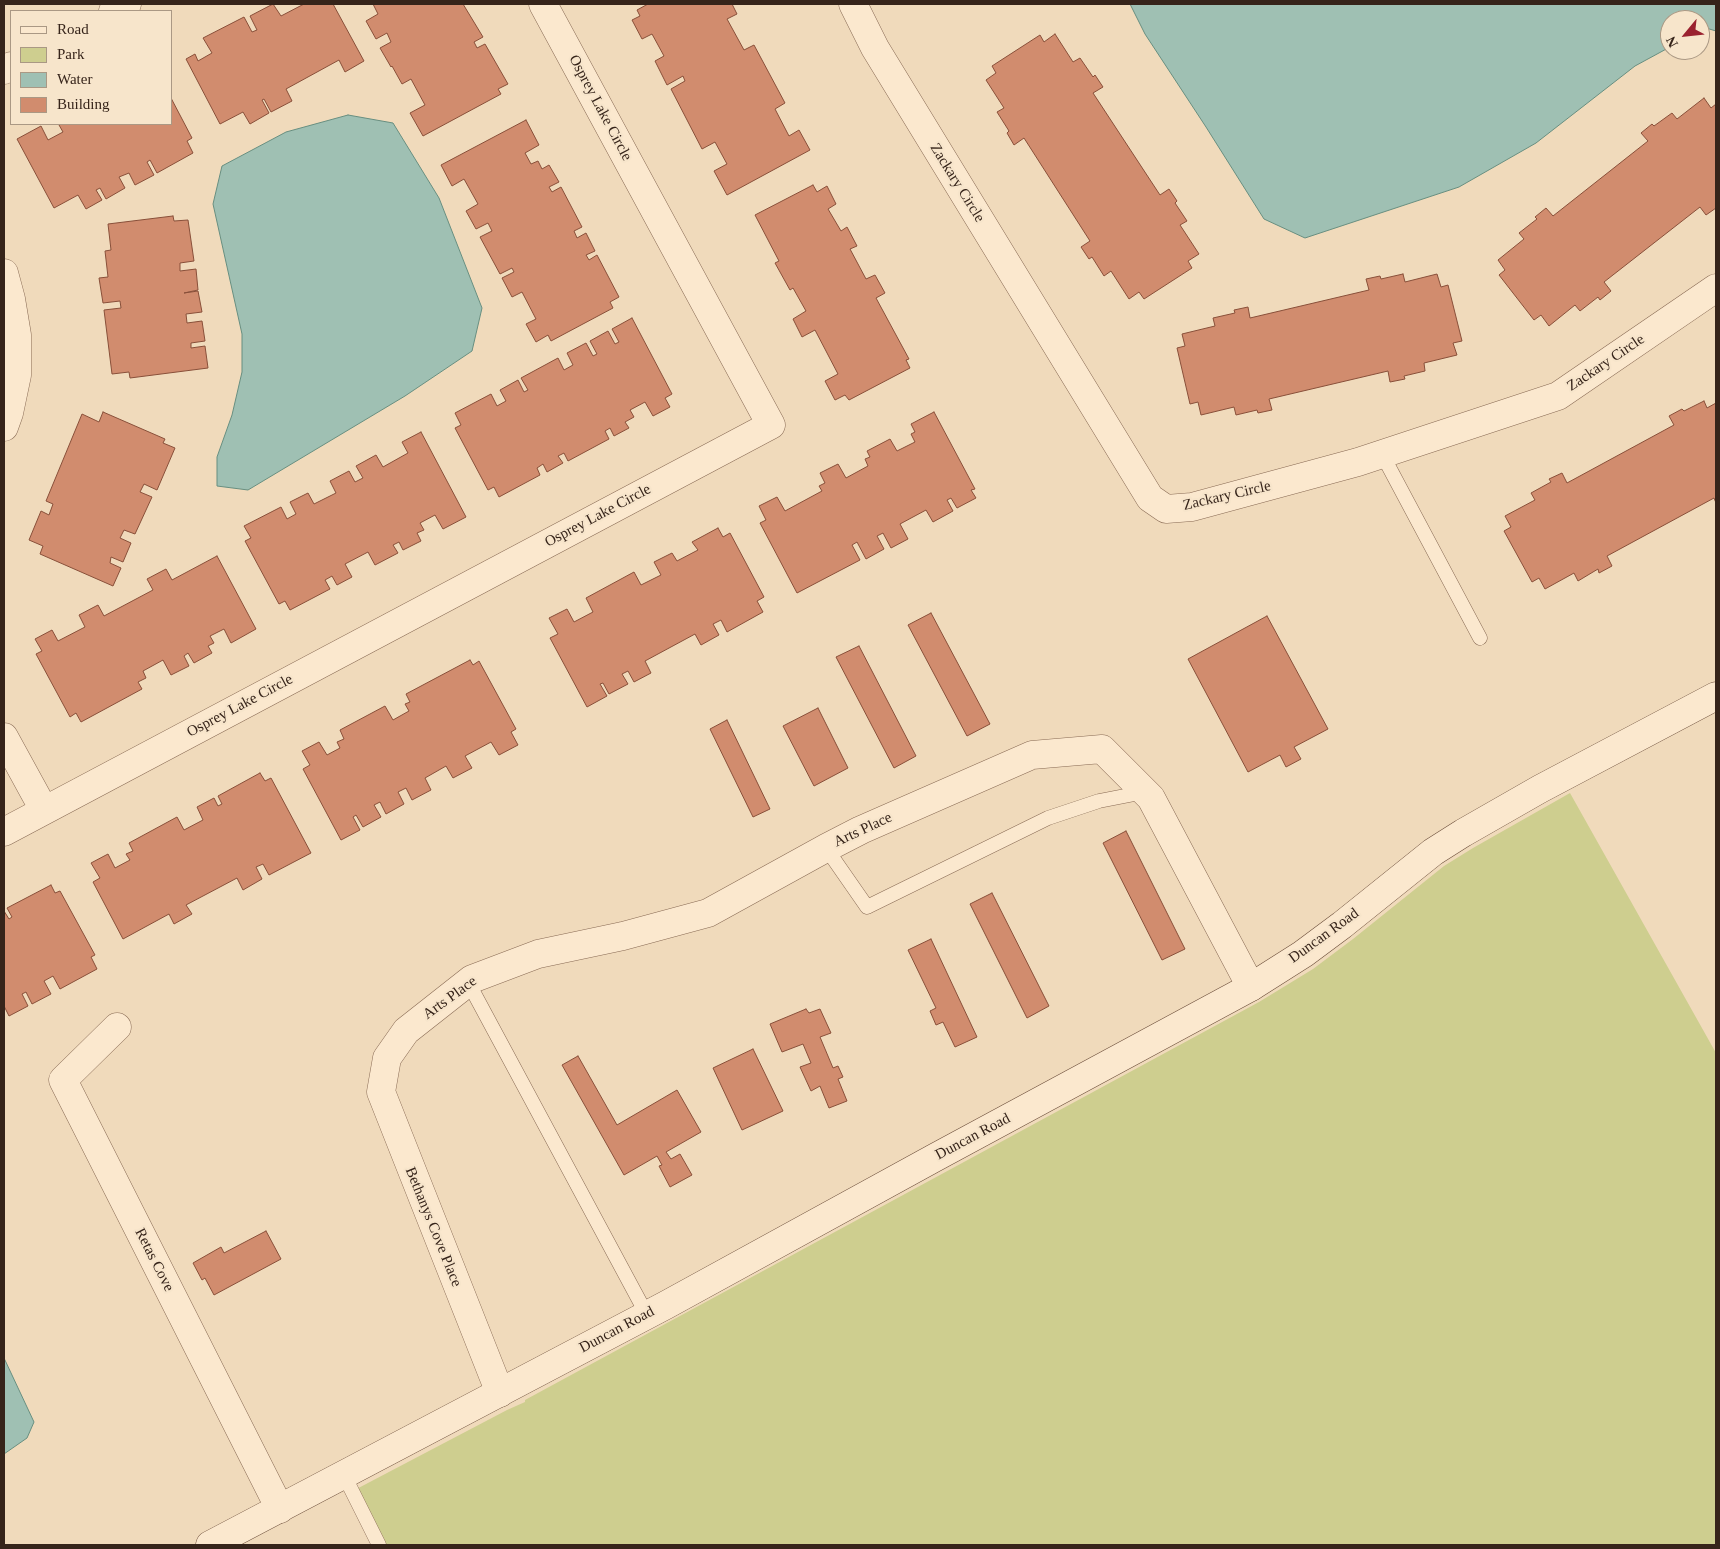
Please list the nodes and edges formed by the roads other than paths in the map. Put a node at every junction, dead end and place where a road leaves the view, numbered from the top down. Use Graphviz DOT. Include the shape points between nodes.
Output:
graph roads {
  1 [pos="127,4"];
  2 [pos="544,4"];
  3 [pos="853,4"];
  4 [pos="115,10"];
  5 [pos="4,273"];
  6 [pos="1716,288"];
  7 [pos="4,427"];
  8 [pos="1382,454"];
  9 [pos="1480,638"];
  10 [pos="1716,696"];
  11 [pos="4,736"];
  12 [pos="1145,792"];
  13 [pos="44,810"];
  14 [pos="4,832"];
  15 [pos="826,848"];
  16 [pos="468,982"];
  17 [pos="1251,987"];
  18 [pos="117,1027"];
  19 [pos="387,1058"];
  20 [pos="647,1315"];
  21 [pos="500,1393"];
  22 [pos="344,1475"];
  23 [pos="280,1509"];
  24 [pos="210,1545"];
  25 [pos="379,1545"];
  1 -- 4 [label="street"];
  2 -- 13 [label="street, Osprey Lake Circle" via="770,425"];
  3 -- 8 [label="street, Zackary Circle" via="874,48 1150,498 1166,509 1192,507"];
  5 -- 7 [label="street" via="17,336 17,375"];
  6 -- 8 [label="street, Zackary Circle" via="1558,396"];
  8 -- 9 [label="lane"];
  10 -- 17 [label="street, Duncan Road" via="1463,833 1433,852 1342,926"];
  11 -- 13 [label="street"];
  12 -- 15 [label="street, Arts Place" via="1102,749 1032,754"];
  12 -- 15 [label="lane" via="1099,801 1048,818 867,906"];
  12 -- 17 [label="street, Arts Place"];
  13 -- 14 [label="street, Osprey Lake Circle"];
  15 -- 16 [label="street, Arts Place" via="708,913 538,954"];
  16 -- 19 [label="street, Arts Place" via="406,1031"];
  16 -- 20 [label="lane"];
  17 -- 20 [label="street, Duncan Road"];
  18 -- 23 [label="street, Retas Cove" via="63,1080"];
  19 -- 21 [label="street, Bethanys Cove Place" via="381,1092"];
  20 -- 21 [label="street, Duncan Road"];
  21 -- 22 [label="street, Duncan Road"];
  22 -- 23 [label="street, Duncan Road"];
  22 -- 25 [label="lane"];
  23 -- 24 [label="street, Duncan Road"];
}
